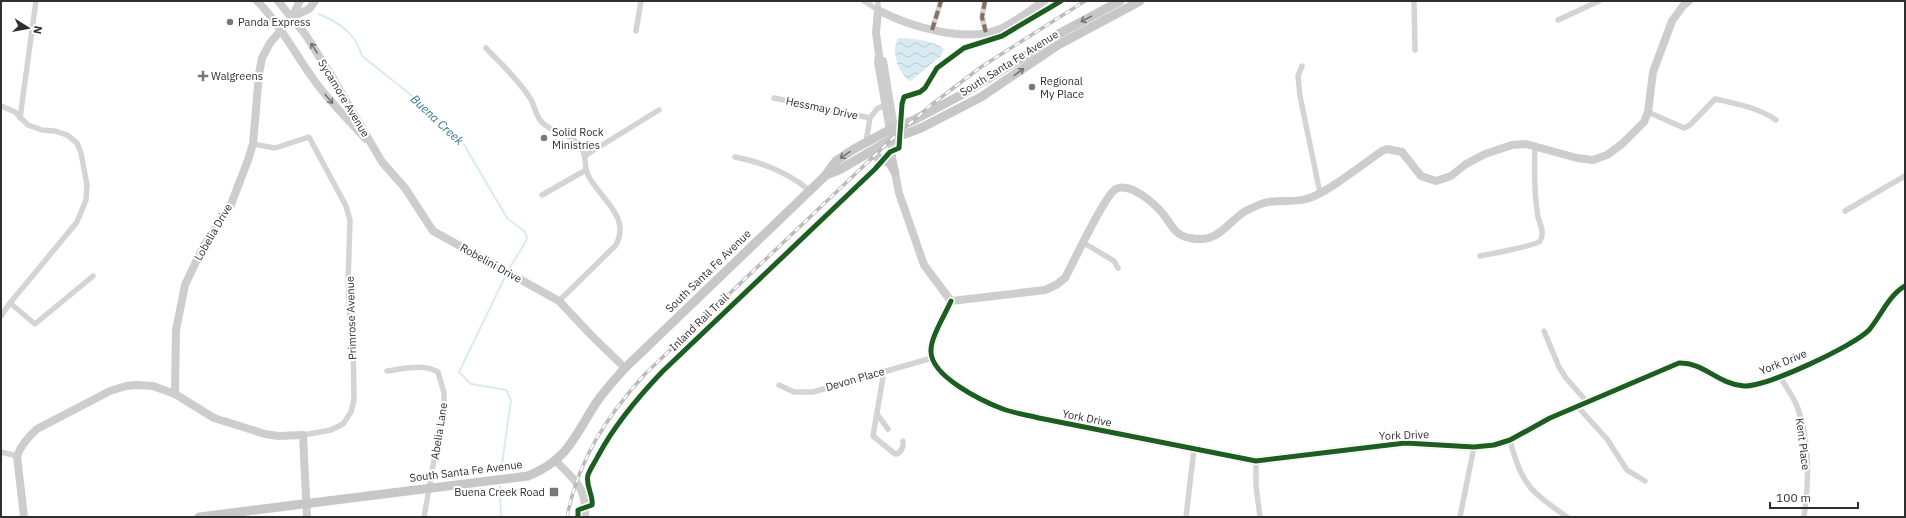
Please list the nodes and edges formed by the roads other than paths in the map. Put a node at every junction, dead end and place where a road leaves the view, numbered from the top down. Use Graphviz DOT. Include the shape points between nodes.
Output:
graph roads {
  1 [pos="36,1"];
  2 [pos="257,1"];
  3 [pos="278,1"];
  4 [pos="300,1"];
  5 [pos="315,1"];
  6 [pos="641,1"];
  7 [pos="864,1"];
  8 [pos="878,1"];
  9 [pos="941,1"];
  10 [pos="985,1"];
  11 [pos="1044,1"];
  12 [pos="1120,1"];
  13 [pos="1140,1"];
  14 [pos="1414,1"];
  15 [pos="1599,1"];
  16 [pos="1689,1"];
  17 [pos="878,10"];
  18 [pos="292,17"];
  19 [pos="1558,20"];
  20 [pos="280,30"];
  21 [pos="932,30"];
  22 [pos="636,31"];
  23 [pos="986,33"];
  24 [pos="486,48"];
  25 [pos="1415,50"];
  26 [pos="879,54"];
  27 [pos="1302,66"];
  28 [pos="774,98"];
  29 [pos="1,106"];
  30 [pos="884,106"];
  31 [pos="659,110"];
  32 [pos="1648,112"];
  33 [pos="20,118"];
  34 [pos="870,118"];
  35 [pos="1776,120"];
  36 [pos="892,132"];
  37 [pos="866,142"];
  38 [pos="253,144"];
  39 [pos="371,144"];
  40 [pos="1535,146"];
  41 [pos="869,153"];
  42 [pos="586,155"];
  43 [pos="735,157"];
  44 [pos="586,170"];
  45 [pos="895,172"];
  46 [pos="825,176"];
  47 [pos="1905,176"];
  48 [pos="809,190"];
  49 [pos="1320,193"];
  50 [pos="542,195"];
  51 [pos="1846,210"];
  52 [pos="1084,244"];
  53 [pos="1480,256"];
  54 [pos="1118,268"];
  55 [pos="93,276"];
  56 [pos="1905,286"];
  57 [pos="559,301"];
  58 [pos="950,301"];
  59 [pos="10,303"];
  60 [pos="1,316"];
  61 [pos="1544,331"];
  62 [pos="932,358"];
  63 [pos="625,368"];
  64 [pos="387,371"];
  65 [pos="884,371"];
  66 [pos="1780,376"];
  67 [pos="779,385"];
  68 [pos="175,394"];
  69 [pos="1587,402"];
  70 [pos="1577,406"];
  71 [pos="876,414"];
  72 [pos="888,429"];
  73 [pos="304,435"];
  74 [pos="1510,440"];
  75 [pos="904,441"];
  76 [pos="1474,447"];
  77 [pos="1194,449"];
  78 [pos="1,452"];
  79 [pos="17,456"];
  80 [pos="556,461"];
  81 [pos="1256,461"];
  82 [pos="1645,481"];
  83 [pos="429,488"];
  84 [pos="307,504"];
  85 [pos="24,517"];
  86 [pos="199,517"];
  87 [pos="307,517"];
  88 [pos="424,517"];
  89 [pos="585,517"];
  90 [pos="1186,517"];
  91 [pos="1260,517"];
  92 [pos="1460,517"];
  93 [pos="1567,517"];
  94 [pos="1804,517"];
  1 -- 33 [label="street"];
  2 -- 20 [label="street, Sycamore Avenue"];
  3 -- 18 [label="street, Sycamore Avenue"];
  4 -- 18 [label="street"];
  5 -- 18 [label="street" via="308,9"];
  6 -- 22 [label="street"];
  7 -- 17 [label="street"];
  8 -- 17 [label="street"];
  9 -- 21 [label="street"];
  10 -- 23 [label="street" via="982,17"];
  11 -- 23 [label="street" via="1002,28"];
  12 -- 36 [label="main road, South Santa Fe Avenue, one-way" via="1053,37 1004,69 986,88"];
  36 -- 13 [label="main road, South Santa Fe Avenue, one-way" via="920,128 981,97 1058,45"];
  14 -- 25 [label="street"];
  15 -- 19 [label="street"];
  16 -- 32 [label="street" via="1672,21 1653,72"];
  17 -- 21 [label="street"];
  17 -- 26 [label="street" via="876,33"];
  18 -- 20 [label="street, Lobelia Drive"];
  39 -- 18 [label="street, Sycamore Avenue, one-way" via="334,80"];
  20 -- 38 [label="street, Lobelia Drive" via="262,58"];
  20 -- 39 [label="street, Sycamore Avenue, one-way" via="323,92"];
  21 -- 23 [label="street" via="962,36"];
  24 -- 42 [label="street" via="531,99 539,119 549,129 574,140"];
  26 -- 30 [label="street"];
  26 -- 36 [label="street" via="883,60"];
  27 -- 49 [label="street" via="1298,76 1300,96"];
  28 -- 34 [label="street, Hessmay Drive"];
  29 -- 33 [label="street" via="15,112"];
  30 -- 34 [label="street, Hessmay Drive" via="877,109"];
  30 -- 36 [label="street"];
  31 -- 42 [label="street"];
  32 -- 35 [label="street" via="1684,128 1715,99 1749,107"];
  32 -- 40 [label="street" via="1644,122 1622,144 1607,155 1593,160"];
  33 -- 59 [label="street" via="28,125 67,135 77,143 87,192 76,222"];
  34 -- 37 [label="street, Hessmay Drive"];
  36 -- 37 [label="main road, South Santa Fe Avenue"];
  36 -- 41 [label="main road, South Santa Fe Avenue"];
  36 -- 45 [label="street"];
  37 -- 46 [label="main road, South Santa Fe Avenue, one-way" via="836,161"];
  38 -- 68 [label="street, Lobelia Drive" via="230,207 204,245 185,285 176,330"];
  38 -- 73 [label="street, Primrose Avenue" via="275,148 309,137 346,206 350,220 348,282 353,333 354,400 351,412 343,424 331,430"];
  39 -- 57 [label="street, Robelini Drive" via="382,162 405,188 433,231"];
  40 -- 49 [label="street" via="1526,144 1499,148 1466,164 1451,176 1436,181 1421,176 1402,152 1387,149"];
  40 -- 53 [label="street" via="1536,204 1542,228 1540,240 1537,244"];
  41 -- 45 [label="main road" via="890,163"];
  41 -- 46 [label="main road, South Santa Fe Avenue"];
  42 -- 44 [label="street"];
  43 -- 48 [label="street" via="789,175"];
  44 -- 50 [label="street"];
  44 -- 57 [label="street" via="589,178 615,210 620,233 616,245"];
  45 -- 58 [label="street" via="918,251 932,278"];
  46 -- 48 [label="main road, South Santa Fe Avenue"];
  47 -- 51 [label="street"];
  48 -- 63 [label="main road, South Santa Fe Avenue"];
  49 -- 52 [label="street" via="1306,199 1265,203 1244,212 1214,237 1192,239 1180,234 1163,214 1135,190 1116,189 1110,194"];
  52 -- 54 [label="street" via="1114,261"];
  52 -- 58 [label="street" via="1065,278 1045,290"];
  55 -- 59 [label="street" via="35,324"];
  56 -- 66 [label="street, York Drive" via="1892,297 1860,338"];
  57 -- 63 [label="street, Robelini Drive"];
  58 -- 62 [label="street" via="932,344"];
  59 -- 60 [label="street"];
  61 -- 69 [label="street" via="1559,367"];
  62 -- 65 [label="street, Devon Place"];
  62 -- 77 [label="street, York Drive" via="942,374 1003,409"];
  63 -- 80 [label="main road, South Santa Fe Avenue" via="597,402 577,435"];
  64 -- 83 [label="street, Abelia Lane" via="426,367 438,372 444,393 444,404"];
  65 -- 67 [label="street, Devon Place" via="813,392 794,392"];
  65 -- 71 [label="street"];
  66 -- 69 [label="street, York Drive" via="1745,386 1723,381 1690,363 1679,363"];
  66 -- 94 [label="street, Kent Place" via="1796,404 1804,436 1808,466"];
  68 -- 73 [label="street, Primrose Avenue" via="214,418 265,434"];
  68 -- 79 [label="street, Primrose Avenue" via="153,386 136,385 110,391 37,429 20,448"];
  69 -- 70 [label="street, York Drive"];
  70 -- 74 [label="street, York Drive"];
  70 -- 82 [label="street" via="1607,439 1627,470"];
  71 -- 72 [label="street"];
  71 -- 75 [label="street" via="874,437 895,454 902,449"];
  73 -- 84 [label="street"];
  74 -- 76 [label="street, York Drive"];
  74 -- 93 [label="street" via="1523,479 1544,501"];
  76 -- 81 [label="street, York Drive" via="1405,443"];
  76 -- 92 [label="street"];
  77 -- 81 [label="street, York Drive"];
  77 -- 90 [label="street"];
  78 -- 79 [label="street"];
  79 -- 85 [label="street"];
  80 -- 83 [label="main road, South Santa Fe Avenue" via="528,476"];
  80 -- 89 [label="street" via="580,486 584,498"];
  81 -- 91 [label="street"];
  83 -- 84 [label="main road, South Santa Fe Avenue"];
  83 -- 88 [label="street, Abelia Lane"];
  84 -- 86 [label="main road, South Santa Fe Avenue"];
  84 -- 87 [label="street"];
}
